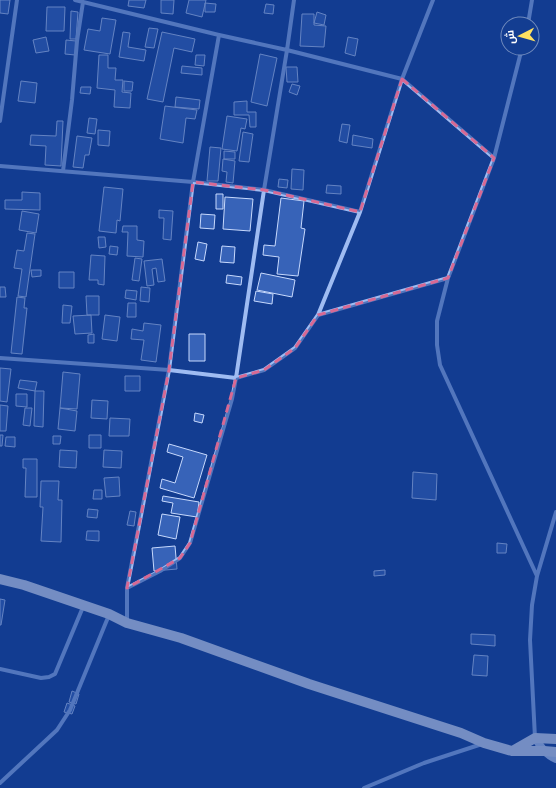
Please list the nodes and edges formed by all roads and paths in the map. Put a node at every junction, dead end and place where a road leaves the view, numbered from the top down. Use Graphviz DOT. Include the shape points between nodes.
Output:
graph roads {
  1 [pos="17,0"];
  2 [pos="75,0"];
  3 [pos="294,0"];
  4 [pos="433,0"];
  5 [pos="532,0"];
  6 [pos="83,2"];
  7 [pos="529,16"];
  8 [pos="219,35"];
  9 [pos="287,50"];
  10 [pos="520,56"];
  11 [pos="402,79"];
  12 [pos="0,121"];
  13 [pos="494,158"];
  14 [pos="0,166"];
  15 [pos="63,171"];
  16 [pos="193,182"];
  17 [pos="264,190"];
  18 [pos="360,212"];
  19 [pos="448,278"];
  20 [pos="318,315"];
  21 [pos="0,358"];
  22 [pos="169,370"];
  23 [pos="236,378"];
  24 [pos="556,512"];
  25 [pos="537,576"];
  26 [pos="0,579"];
  27 [pos="127,588"];
  28 [pos="84,605"];
  29 [pos="109,614"];
  30 [pos="127,624"];
  31 [pos="0,669"];
  32 [pos="535,738"];
  33 [pos="556,739"];
  34 [pos="484,743"];
  35 [pos="512,751"];
  36 [pos="544,751"];
  37 [pos="556,752"];
  38 [pos="556,759"];
  39 [pos="0,783"];
  40 [pos="364,788"];
  1 -- 12 [label="street"];
  2 -- 6 [label="street"];
  3 -- 9 [label="street"];
  4 -- 11 [label="street"];
  5 -- 7 [label="street"];
  6 -- 8 [label="street"];
  6 -- 15 [label="street"];
  8 -- 9 [label="street"];
  8 -- 16 [label="street"];
  9 -- 11 [label="street"];
  9 -- 17 [label="street"];
  10 -- 13 [label="street"];
  11 -- 13 [label="street"];
  11 -- 18 [label="street"];
  13 -- 19 [label="street"];
  14 -- 15 [label="street"];
  15 -- 16 [label="street"];
  16 -- 17 [label="street"];
  16 -- 22 [label="street"];
  17 -- 18 [label="street"];
  17 -- 23 [label="street"];
  18 -- 20 [label="street"];
  19 -- 20 [label="street"];
  19 -- 25 [label="street" via="437,321 440,365"];
  20 -- 23 [label="street" via="295,348 264,370"];
  21 -- 22 [label="street"];
  22 -- 23 [label="street"];
  22 -- 27 [label="street"];
  23 -- 27 [label="street" via="190,543 180,558"];
  24 -- 25 [label="street"];
  25 -- 32 [label="street" via="530,640"];
  26 -- 28 [label="main road"];
  27 -- 30 [label="street"];
  28 -- 29 [label="main road"];
  28 -- 31 [label="street" via="55,674 41,678"];
  29 -- 30 [label="main road"];
  29 -- 39 [label="street" via="70,710 61,725"];
  30 -- 34 [label="main road" via="181,638"];
  32 -- 33 [label="main road"];
  32 -- 35 [label="main road"];
  32 -- 36 [label="main road"];
  34 -- 35 [label="main road"];
  34 -- 40 [label="street" via="424,763"];
  35 -- 36 [label="main road"];
  36 -- 37 [label="main road"];
  36 -- 38 [label="main road"];
}
